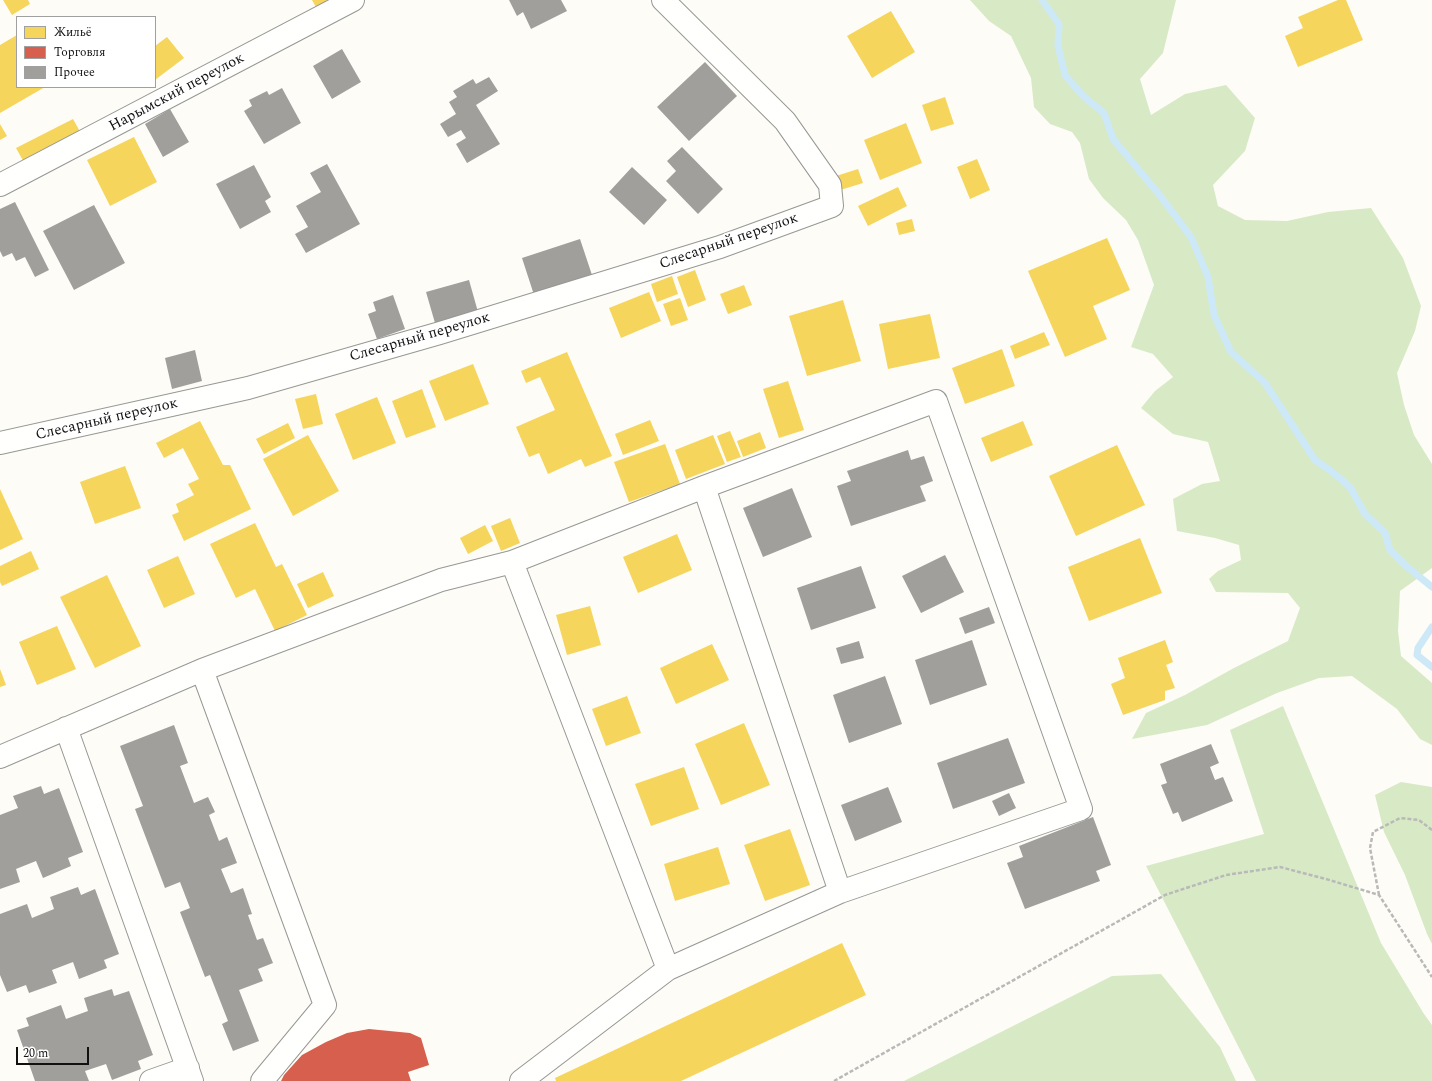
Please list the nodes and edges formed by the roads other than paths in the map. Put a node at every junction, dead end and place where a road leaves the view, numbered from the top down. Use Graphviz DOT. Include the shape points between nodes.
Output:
graph roads {
  1 [pos="353,0"];
  2 [pos="663,0"];
  3 [pos="0,185"];
  4 [pos="0,443"];
  5 [pos="704,487"];
  6 [pos="512,562"];
  7 [pos="202,670"];
  8 [pos="66,728"];
  9 [pos="0,757"];
  10 [pos="840,892"];
  11 [pos="668,969"];
  12 [pos="190,1074"];
  13 [pos="151,1081"];
  14 [pos="262,1081"];
  15 [pos="521,1081"];
  1 -- 3 [label="street, Нарымский переулок"];
  2 -- 4 [label="street, Слесарный переулок" via="785,121 830,185 832,206 720,247 440,333 248,388"];
  5 -- 6 [label="street"];
  5 -- 10 [label="street"];
  5 -- 10 [label="street" via="936,401 1081,809"];
  6 -- 7 [label="street" via="441,580"];
  6 -- 11 [label="street"];
  7 -- 8 [label="street"];
  7 -- 14 [label="street" via="325,1005"];
  8 -- 9 [label="street"];
  8 -- 12 [label="street"];
  10 -- 11 [label="street"];
  11 -- 15 [label="street"];
  12 -- 13 [label="street"];
}
